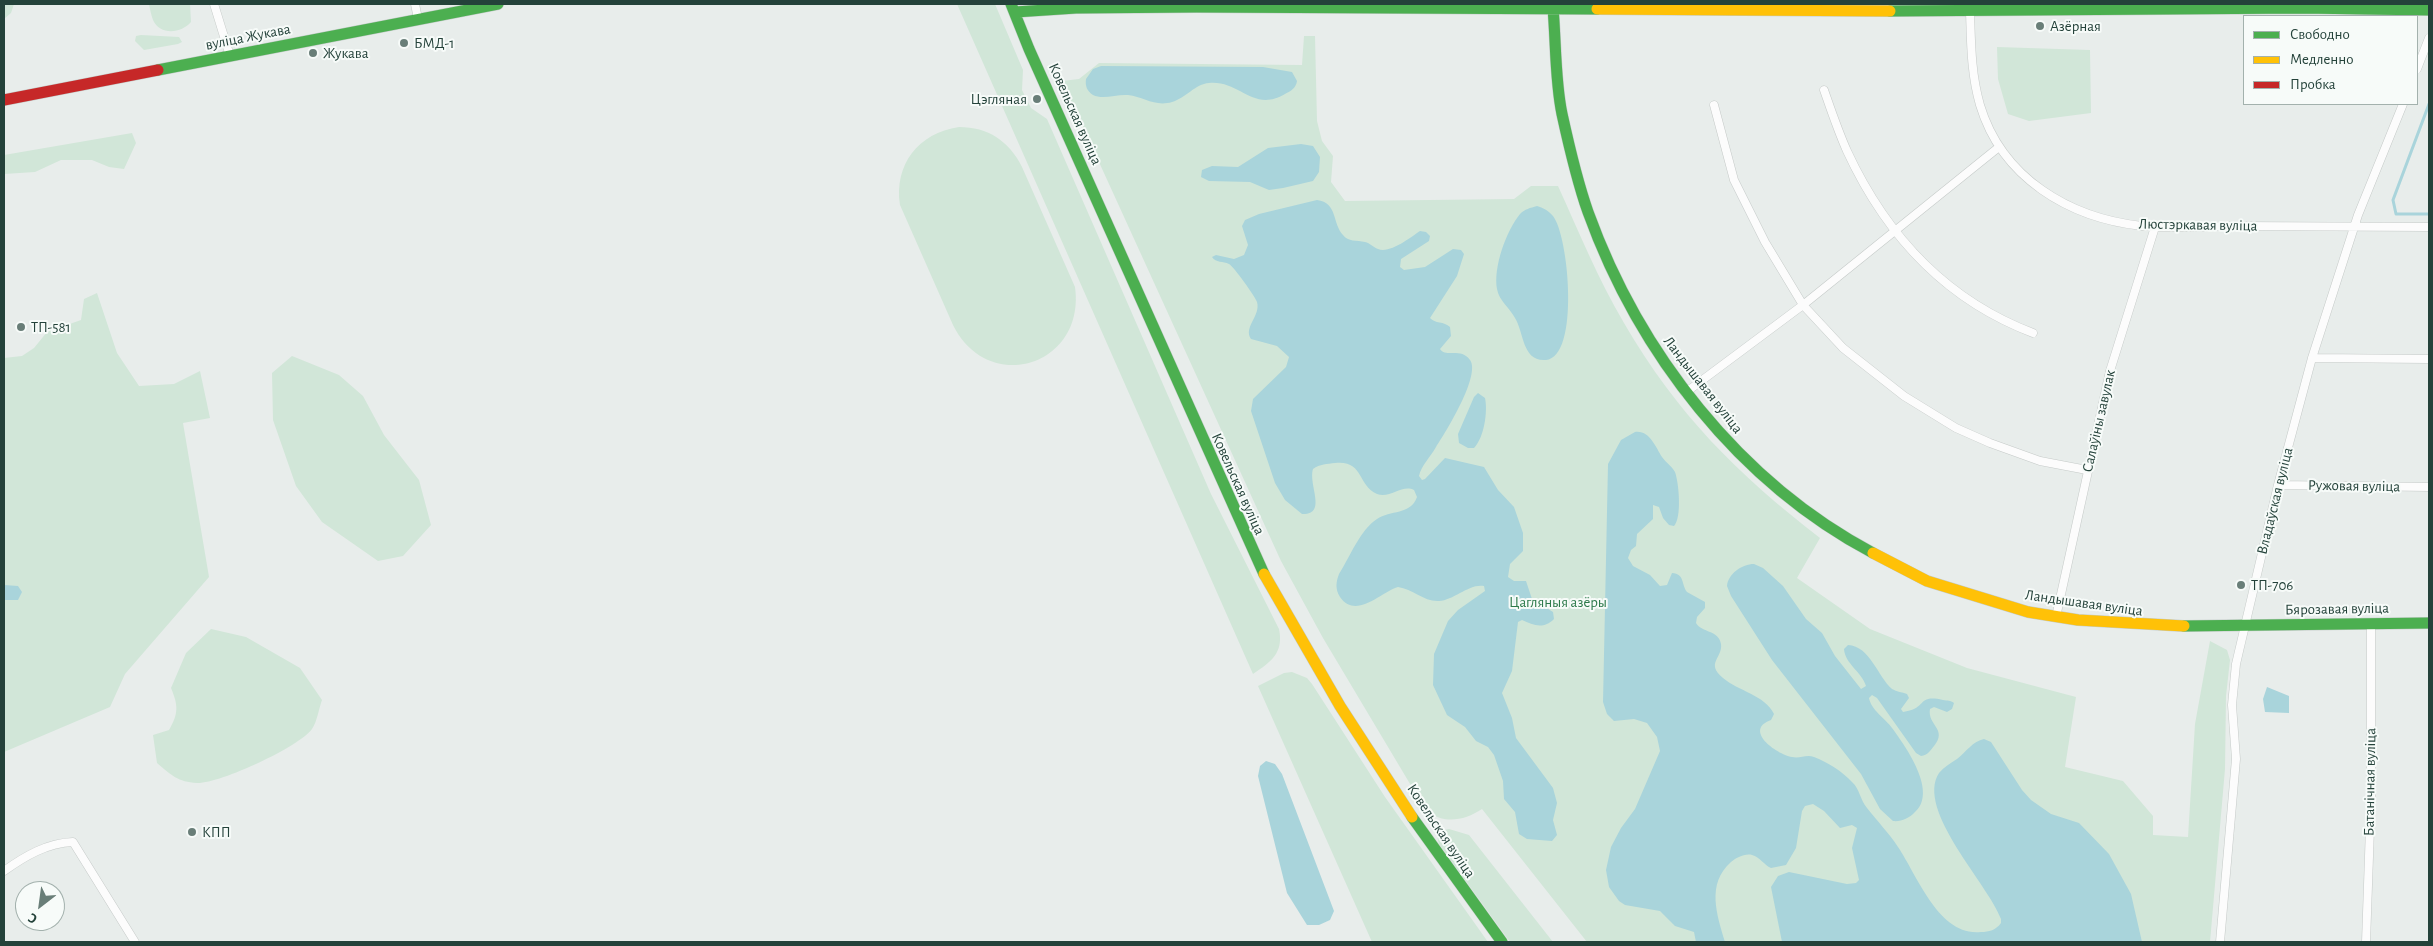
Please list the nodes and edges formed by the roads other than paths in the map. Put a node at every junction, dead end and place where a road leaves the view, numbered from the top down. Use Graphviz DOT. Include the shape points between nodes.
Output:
graph roads {
  1 [pos="214,4"];
  2 [pos="415,4"];
  3 [pos="498,4"];
  4 [pos="2303,6"];
  5 [pos="1013,8"];
  6 [pos="1552,8"];
  7 [pos="2429,10"];
  8 [pos="1970,11"];
  9 [pos="418,19"];
  10 [pos="2429,38"];
  11 [pos="230,56"];
  12 [pos="2418,66"];
  13 [pos="1824,90"];
  14 [pos="4,100"];
  15 [pos="1714,105"];
  16 [pos="2403,105"];
  17 [pos="1999,147"];
  18 [pos="2155,227"];
  19 [pos="2354,227"];
  20 [pos="2429,227"];
  21 [pos="1894,231"];
  22 [pos="1803,305"];
  23 [pos="2033,333"];
  24 [pos="2312,358"];
  25 [pos="2429,359"];
  26 [pos="1685,393"];
  27 [pos="2087,470"];
  28 [pos="2278,485"];
  29 [pos="2429,487"];
  30 [pos="2056,617"];
  31 [pos="2371,623"];
  32 [pos="2429,623"];
  33 [pos="2246,625"];
  34 [pos="4,871"];
  35 [pos="135,942"];
  36 [pos="1502,942"];
  37 [pos="2220,942"];
  38 [pos="2366,942"];
  1 -- 11 [label="street"];
  2 -- 9 [label="street"];
  3 -- 9 [label="main road, вуліца Жукава"];
  4 -- 7 [label="main road"];
  4 -- 8 [label="main road"];
  5 -- 6 [label="main road"];
  5 -- 36 [label="main road, Ковельская вуліца" via="1255,557 1347,716 1421,830"];
  6 -- 8 [label="main road"];
  6 -- 26 [label="main road, Ландышавая вуліца" via="1560,103 1582,198 1607,264 1628,307"];
  8 -- 17 [label="street, Люстэркавая вуліца" via="1971,64 1976,89 1980,106"];
  9 -- 11 [label="main road, вуліца Жукава"];
  10 -- 12 [label="street"];
  11 -- 14 [label="main road, вуліца Жукава"];
  13 -- 21 [label="street" via="1846,150 1863,184"];
  15 -- 22 [label="street" via="1734,180 1765,242"];
  16 -- 19 [label="street, Владаўская вуліца"];
  17 -- 18 [label="street, Люстэркавая вуліца" via="2028,179 2071,209 2096,218"];
  17 -- 21 [label="street"];
  18 -- 19 [label="street, Люстэркавая вуліца"];
  18 -- 27 [label="street, Салаўіны завулак" via="2110,371"];
  19 -- 20 [label="street, Люстэркавая вуліца"];
  19 -- 24 [label="street, Владаўская вуліца"];
  21 -- 22 [label="street"];
  21 -- 23 [label="street" via="1941,281 2005,322"];
  22 -- 26 [label="street"];
  22 -- 27 [label="street" via="1843,348 1875,375 1956,428 2040,461"];
  24 -- 25 [label="street"];
  24 -- 28 [label="street, Владаўская вуліца"];
  26 -- 30 [label="main road, Ландышавая вуліца" via="1718,434 1779,492 1857,545 1904,570 1975,598"];
  27 -- 30 [label="street, Салаўіны завулак"];
  28 -- 29 [label="street, Ружовая вуліца"];
  28 -- 33 [label="street, Владаўская вуліца"];
  30 -- 33 [label="main road, Ландышавая вуліца" via="2156,627"];
  31 -- 32 [label="main road, Бярозавая вуліца"];
  31 -- 33 [label="main road, Бярозавая вуліца"];
  31 -- 38 [label="street, Батанічная вуліца" via="2371,799"];
  33 -- 37 [label="street, Владаўская вуліца" via="2233,684 2236,759"];
  34 -- 35 [label="street" via="52,844 73,842"];
}
